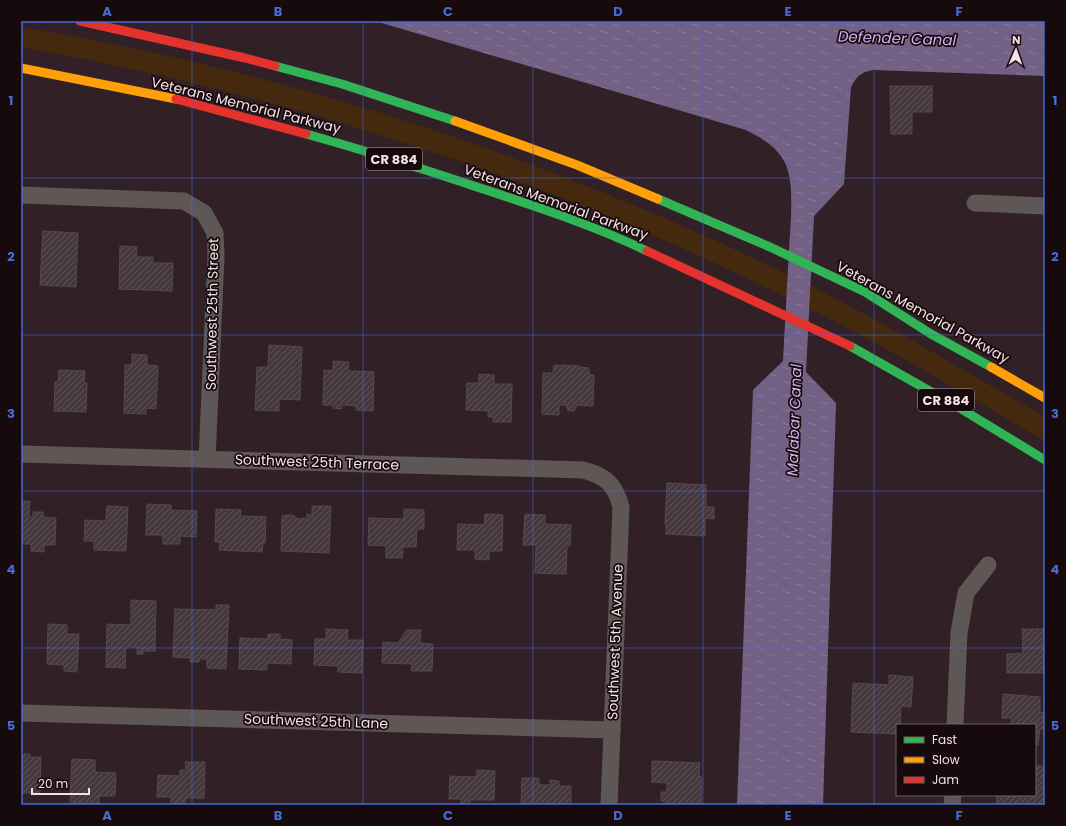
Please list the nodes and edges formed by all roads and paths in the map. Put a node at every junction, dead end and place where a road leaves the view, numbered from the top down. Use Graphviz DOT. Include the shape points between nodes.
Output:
graph roads {
  1 [pos="80,21"];
  2 [pos="21,68"];
  3 [pos="21,195"];
  4 [pos="975,203"];
  5 [pos="1045,206"];
  6 [pos="1045,398"];
  7 [pos="21,454"];
  8 [pos="207,459"];
  9 [pos="1045,460"];
  10 [pos="610,482"];
  11 [pos="988,565"];
  12 [pos="21,713"];
  13 [pos="955,724"];
  14 [pos="612,730"];
  15 [pos="609,805"];
  1 -- 6 [label="highway, Veterans Memorial Parkway" via="245,58 342,84 577,165 770,247 865,292 931,334"];
  2 -- 9 [label="highway, Veterans Memorial Parkway / CR 884" via="173,98 366,150 519,201 624,240 846,344"];
  3 -- 8 [label="street, Southwest 25th Street" via="184,201 204,213 215,233 216,256"];
  4 -- 5 [label="street"];
  7 -- 8 [label="street, Southwest 25th Terrace"];
  8 -- 10 [label="street, Southwest 25th Terrace" via="583,470 598,474"];
  10 -- 14 [label="street, Southwest 5th Avenue" via="621,507"];
  11 -- 13 [label="street" via="966,593 959,633"];
  12 -- 14 [label="street, Southwest 25th Lane"];
  14 -- 15 [label="street, Southwest 5th Avenue"];
}
